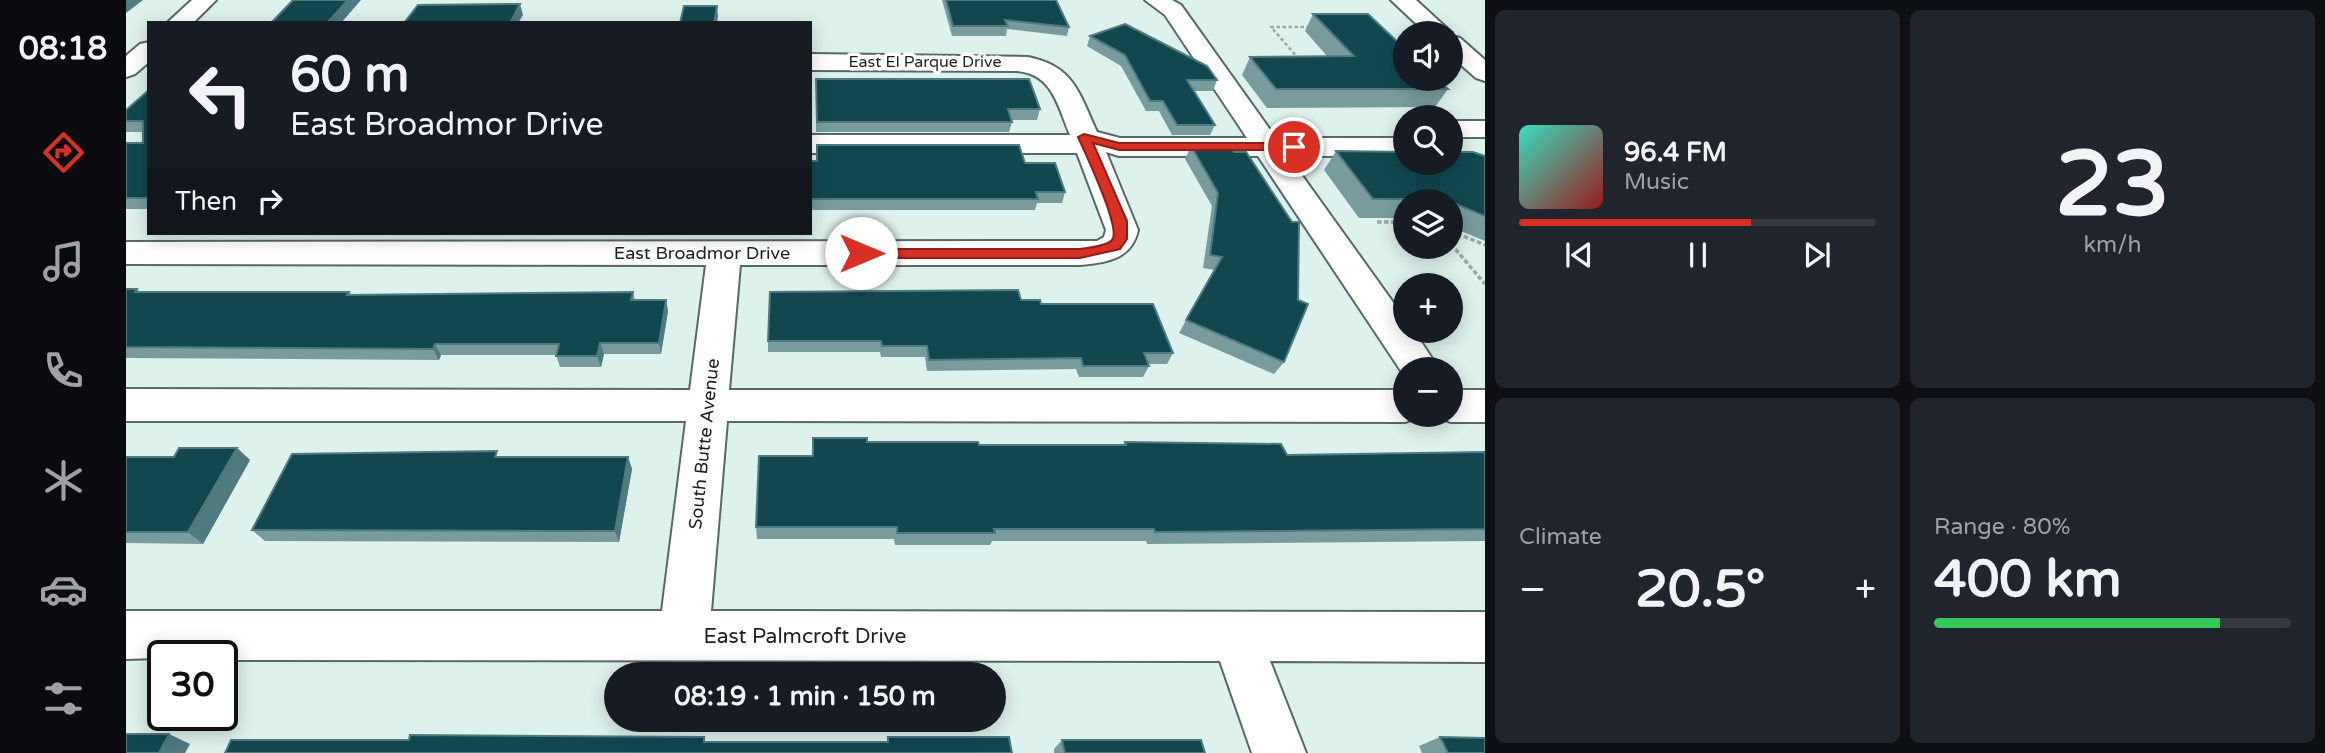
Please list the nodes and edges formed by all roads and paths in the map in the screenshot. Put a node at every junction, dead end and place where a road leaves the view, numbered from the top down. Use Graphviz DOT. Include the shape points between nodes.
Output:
graph roads {
  1 [pos="205,0"];
  2 [pos="1156,0"];
  3 [pos="1402,0"];
  4 [pos="181,21"];
  5 [pos="1426,21"];
  6 [pos="1320,27"];
  7 [pos="1463,54"];
  8 [pos="1300,61"];
  9 [pos="812,62"];
  10 [pos="1040,67"];
  11 [pos="1485,73"];
  12 [pos="1463,129"];
  13 [pos="1485,129"];
  14 [pos="1393,130"];
  15 [pos="1260,137"];
  16 [pos="1086,141"];
  17 [pos="812,144"];
  18 [pos="1393,145"];
  19 [pos="1463,146"];
  20 [pos="1485,146"];
  21 [pos="1377,222"];
  22 [pos="1393,222"];
  23 [pos="1463,236"];
  24 [pos="1485,245"];
  25 [pos="126,253"];
  26 [pos="724,253"];
  27 [pos="1463,258"];
  28 [pos="1485,284"];
  29 [pos="1412,357"];
  30 [pos="126,405"];
  31 [pos="707,405"];
  32 [pos="1393,406"];
  33 [pos="1463,406"];
  34 [pos="1485,406"];
  35 [pos="126,635"];
  36 [pos="684,636"];
  37 [pos="1236,637"];
  38 [pos="1485,637"];
  39 [pos="1279,753"];
  1 -- 4 [label="street"];
  2 -- 15 [label="street" via="1173,9"];
  3 -- 5 [label="street"];
  6 -- 8 [label="path" via="1271,27"];
  7 -- 11 [label="street"];
  9 -- 10 [label="street, East El Parque Drive" via="1004,62"];
  10 -- 16 [label="street, East Broadmor Drive" via="1060,82"];
  12 -- 13 [label="street"];
  14 -- 15 [label="street"];
  15 -- 16 [label="street" via="1119,147"];
  15 -- 18 [label="street"];
  15 -- 29 [label="street"];
  16 -- 17 [label="street"];
  16 -- 26 [label="street, East Broadmor Drive" via="1122,230 1115,246 1105,250 1080,254"];
  19 -- 20 [label="street"];
  21 -- 22 [label="path"];
  23 -- 24 [label="path"];
  25 -- 26 [label="street, East Broadmor Drive"];
  26 -- 31 [label="street, South Butte Avenue"];
  27 -- 28 [label="path"];
  30 -- 31 [label="street"];
  31 -- 32 [label="street"];
  31 -- 36 [label="street, South Butte Avenue"];
  33 -- 34 [label="street"];
  35 -- 36 [label="street, East Palmcroft Drive"];
  36 -- 37 [label="street, East Palmcroft Drive"];
  37 -- 38 [label="street, East Palmcroft Drive"];
  37 -- 39 [label="street"];
}
